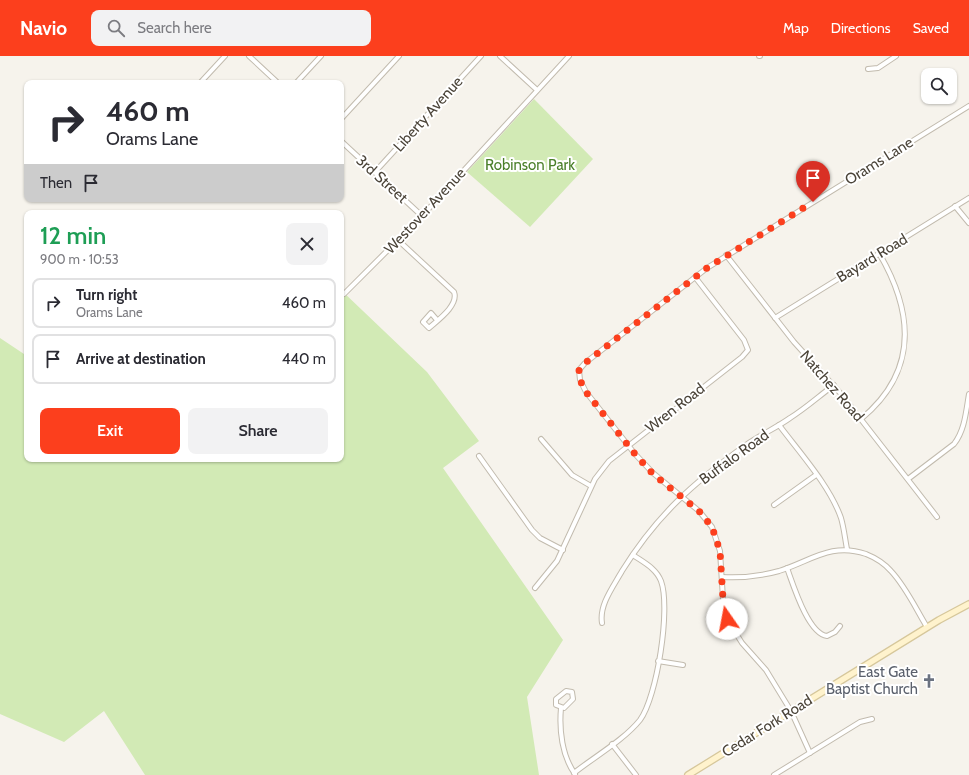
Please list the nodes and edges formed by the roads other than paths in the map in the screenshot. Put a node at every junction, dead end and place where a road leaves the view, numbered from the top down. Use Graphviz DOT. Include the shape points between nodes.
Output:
graph roads {
  1 [pos="225,56"];
  2 [pos="249,56"];
  3 [pos="321,56"];
  4 [pos="399,56"];
  5 [pos="482,56"];
  6 [pos="500,56"];
  7 [pos="569,56"];
  8 [pos="896,56"];
  9 [pos="868,69"];
  10 [pos="203,80"];
  11 [pos="275,80"];
  12 [pos="299,80"];
  13 [pos="537,90"];
  14 [pos="969,106"];
  15 [pos="344,116"];
  16 [pos="344,144"];
  17 [pos="375,172"];
  18 [pos="969,198"];
  19 [pos="955,206"];
  20 [pos="422,216"];
  21 [pos="969,223"];
  22 [pos="398,241"];
  23 [pos="879,253"];
  24 [pos="726,255"];
  25 [pos="695,277"];
  26 [pos="344,294"];
  27 [pos="775,318"];
  28 [pos="437,320"];
  29 [pos="834,385"];
  30 [pos="969,394"];
  31 [pos="861,419"];
  32 [pos="779,425"];
  33 [pos="540,439"];
  34 [pos="628,445"];
  35 [pos="479,456"];
  36 [pos="816,475"];
  37 [pos="908,479"];
  38 [pos="591,486"];
  39 [pos="682,496"];
  40 [pos="774,505"];
  41 [pos="938,517"];
  42 [pos="847,549"];
  43 [pos="563,550"];
  44 [pos="632,555"];
  45 [pos="787,568"];
  46 [pos="722,577"];
  47 [pos="535,588"];
  48 [pos="969,604"];
  49 [pos="602,624"];
  50 [pos="840,626"];
  51 [pos="928,627"];
  52 [pos="658,660"];
  53 [pos="683,665"];
  54 [pos="560,708"];
  55 [pos="791,711"];
  56 [pos="872,719"];
  57 [pos="612,744"];
  58 [pos="810,753"];
  59 [pos="574,774"];
  60 [pos="636,775"];
  61 [pos="688,775"];
  62 [pos="774,775"];
  1 -- 10 [label="street"];
  2 -- 11 [label="street"];
  3 -- 12 [label="street"];
  4 -- 15 [label="street"];
  5 -- 17 [label="street, Liberty Avenue"];
  6 -- 13 [label="street"];
  7 -- 13 [label="street, Westover Avenue"];
  8 -- 9 [label="street" via="878,68"];
  13 -- 20 [label="street, Westover Avenue"];
  14 -- 24 [label="street, Orams Lane"];
  16 -- 17 [label="street, 3rd Street"];
  17 -- 20 [label="street, 3rd Street"];
  18 -- 19 [label="street, Bayard Road"];
  19 -- 21 [label="street"];
  19 -- 23 [label="street, Bayard Road"];
  20 -- 22 [label="street, Westover Avenue"];
  22 -- 26 [label="street, Westover Avenue"];
  22 -- 28 [label="street" via="454,292 454,303"];
  23 -- 27 [label="street, Bayard Road"];
  23 -- 31 [label="street" via="901,302 905,321 905,346 898,373 890,389"];
  24 -- 25 [label="street, Orams Lane"];
  24 -- 27 [label="street, Natchez Road"];
  25 -- 34 [label="street, Orams Lane" via="585,363 579,373 580,380 590,397"];
  25 -- 34 [label="street, Wren Road" via="744,340 748,350"];
  27 -- 29 [label="street, Natchez Road"];
  29 -- 31 [label="street, Natchez Road"];
  29 -- 32 [label="street, Buffalo Road"];
  30 -- 37 [label="street" via="964,420 954,444"];
  31 -- 37 [label="street, Natchez Road"];
  32 -- 36 [label="street"];
  32 -- 39 [label="street, Buffalo Road" via="747,444"];
  33 -- 38 [label="street" via="572,475"];
  34 -- 38 [label="street, Wren Road" via="609,461"];
  34 -- 39 [label="street" via="653,474"];
  35 -- 43 [label="street" via="532,530 540,538"];
  36 -- 40 [label="street"];
  36 -- 42 [label="street" via="837,508"];
  37 -- 41 [label="street, Natchez Road"];
  38 -- 43 [label="street, Wren Road"];
  39 -- 44 [label="street, Buffalo Road" via="654,525"];
  39 -- 46 [label="street" via="704,516 714,532 720,551"];
  42 -- 45 [label="street" via="826,552"];
  42 -- 51 [label="street" via="872,556 883,563 892,572"];
  43 -- 47 [label="street, Wren Road" via="553,567"];
  44 -- 49 [label="street, Buffalo Road" via="609,594 600,615"];
  44 -- 52 [label="street" via="655,571 663,587 664,624"];
  45 -- 46 [label="street" via="757,576"];
  45 -- 50 [label="street" via="798,597 816,630 827,636 836,632"];
  46 -- 55 [label="street" via="723,599 732,630 766,670"];
  48 -- 51 [label="street, Cedar Fork Road"];
  51 -- 55 [label="street, Cedar Fork Road"];
  52 -- 53 [label="street"];
  52 -- 57 [label="street" via="650,700 644,714 634,727"];
  54 -- 54 [label="street" via="574,700 572,692 566,691 556,699 556,705"];
  54 -- 59 [label="street" via="564,754"];
  55 -- 58 [label="street"];
  55 -- 61 [label="street, Cedar Fork Road"];
  56 -- 58 [label="street" via="860,722"];
  57 -- 59 [label="street"];
  57 -- 60 [label="street"];
  58 -- 62 [label="street"];
}
